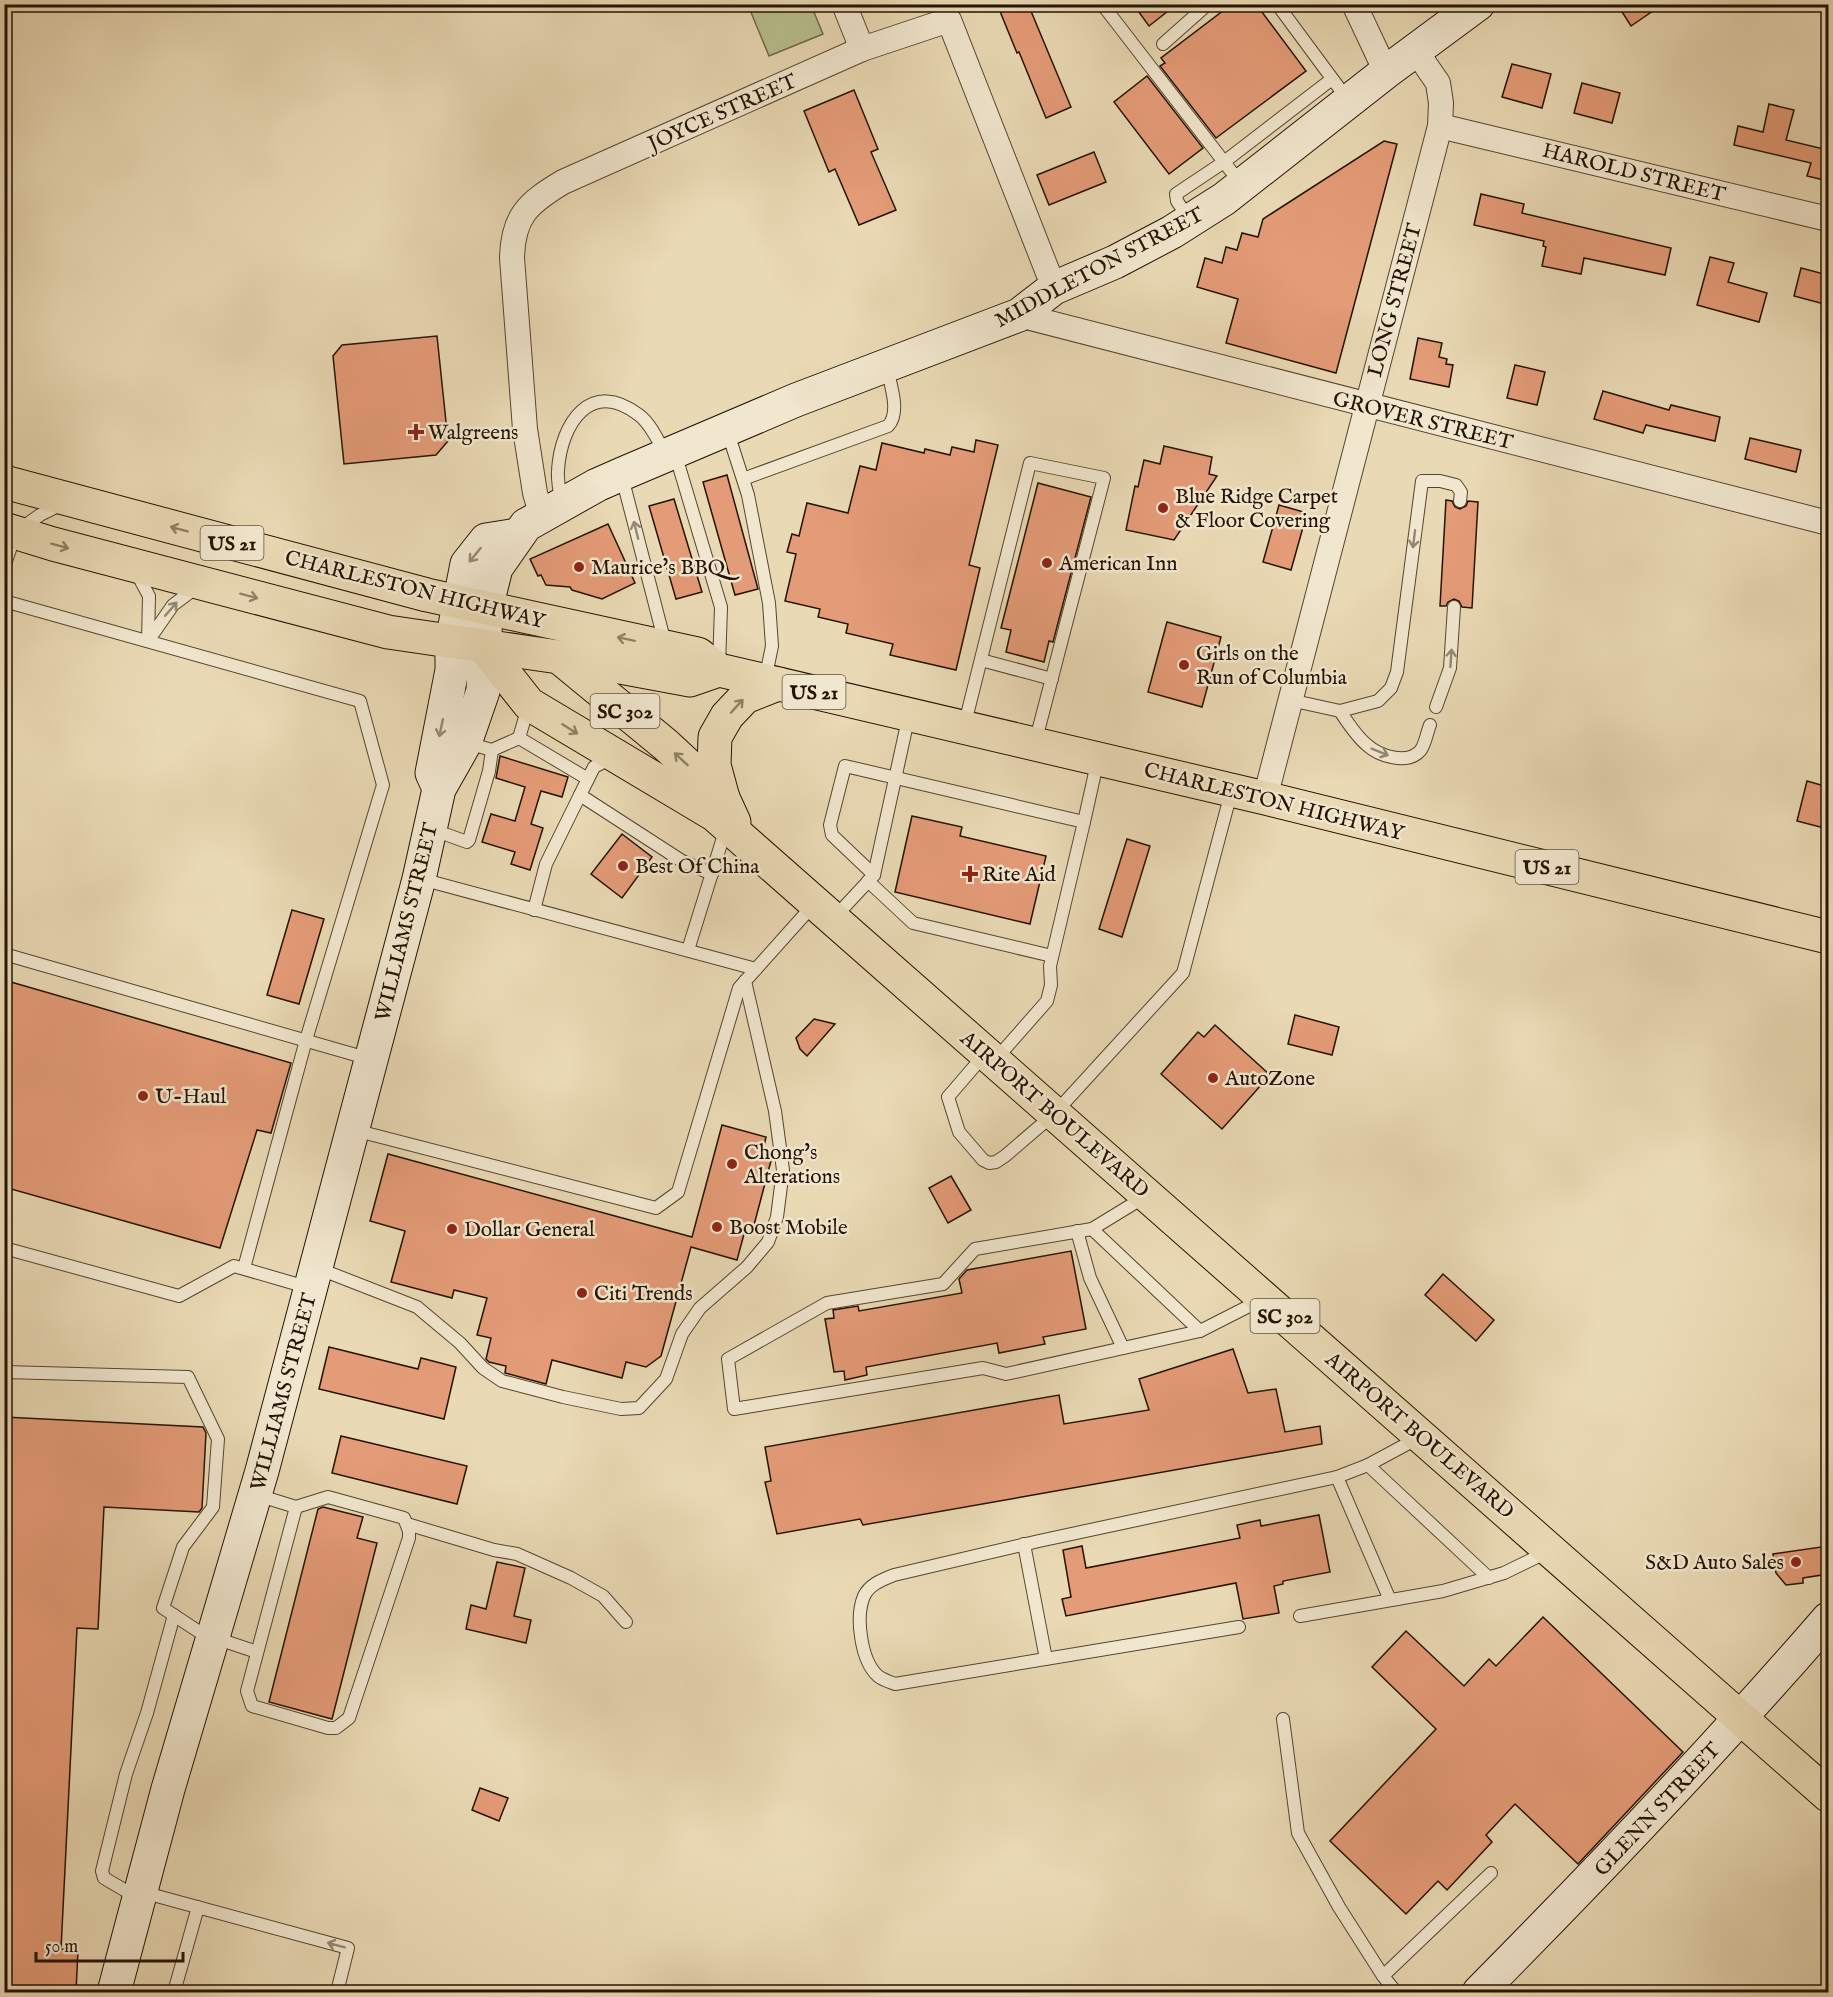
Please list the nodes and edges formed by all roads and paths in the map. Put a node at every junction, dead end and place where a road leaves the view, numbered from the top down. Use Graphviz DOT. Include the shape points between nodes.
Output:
graph roads {
  1 [pos="844,4"];
  2 [pos="1102,4"];
  3 [pos="1208,4"];
  4 [pos="1277,4"];
  5 [pos="1354,4"];
  6 [pos="1478,4"];
  7 [pos="948,12"];
  8 [pos="1162,44"];
  9 [pos="862,50"];
  10 [pos="1416,51"];
  11 [pos="1386,72"];
  12 [pos="1340,90"];
  13 [pos="1440,126"];
  14 [pos="1233,173"];
  15 [pos="1828,219"];
  16 [pos="1054,288"];
  17 [pos="1019,315"];
  18 [pos="886,365"];
  19 [pos="1367,406"];
  20 [pos="727,429"];
  21 [pos="670,453"];
  22 [pos="622,474"];
  23 [pos="743,479"];
  24 [pos="4,482"];
  25 [pos="70,500"];
  26 [pos="1460,501"];
  27 [pos="540,519"];
  28 [pos="1828,523"];
  29 [pos="10,530"];
  30 [pos="133,566"];
  31 [pos="4,567"];
  32 [pos="201,583"];
  33 [pos="4,601"];
  34 [pos="473,605"];
  35 [pos="1454,607"];
  36 [pos="148,641"];
  37 [pos="666,647"];
  38 [pos="467,657"];
  39 [pos="559,657"];
  40 [pos="981,660"];
  41 [pos="719,670"];
  42 [pos="1052,679"];
  43 [pos="771,682"];
  44 [pos="1290,700"];
  45 [pos="529,704"];
  46 [pos="1436,707"];
  47 [pos="1340,711"];
  48 [pos="909,714"];
  49 [pos="1430,724"];
  50 [pos="964,728"];
  51 [pos="519,738"];
  52 [pos="1034,744"];
  53 [pos="479,746"];
  54 [pos="614,756"];
  55 [pos="1098,759"];
  56 [pos="896,777"];
  57 [pos="588,779"];
  58 [pos="439,789"];
  59 [pos="1232,790"];
  60 [pos="580,795"];
  61 [pos="1265,798"];
  62 [pos="730,820"];
  63 [pos="1084,822"];
  64 [pos="430,828"];
  65 [pos="712,874"];
  66 [pos="871,878"];
  67 [pos="419,879"];
  68 [pos="534,909"];
  69 [pos="824,911"];
  70 [pos="1828,937"];
  71 [pos="688,950"];
  72 [pos="4,954"];
  73 [pos="1052,956"];
  74 [pos="756,969"];
  75 [pos="745,981"];
  76 [pos="306,1040"];
  77 [pos="990,1057"];
  78 [pos="372,1059"];
  79 [pos="1054,1114"];
  80 [pos="353,1130"];
  81 [pos="1147,1195"];
  82 [pos="1092,1229"];
  83 [pos="1077,1231"];
  84 [pos="4,1248"];
  85 [pos="244,1268"];
  86 [pos="313,1278"];
  87 [pos="1264,1299"];
  88 [pos="1200,1331"];
  89 [pos="1123,1348"];
  90 [pos="4,1372"];
  91 [pos="1421,1436"];
  92 [pos="1368,1465"];
  93 [pos="1337,1477"];
  94 [pos="256,1495"];
  95 [pos="296,1507"];
  96 [pos="407,1524"];
  97 [pos="1024,1544"];
  98 [pos="1551,1550"];
  99 [pos="1489,1578"];
  100 [pos="1390,1600"];
  101 [pos="174,1615"];
  102 [pos="1300,1616"];
  103 [pos="1828,1620"];
  104 [pos="626,1622"];
  105 [pos="1239,1627"];
  106 [pos="214,1640"];
  107 [pos="257,1652"];
  108 [pos="1046,1659"];
  109 [pos="1742,1718"];
  110 [pos="1283,1719"];
  111 [pos="1828,1795"];
  112 [pos="1491,1873"];
  113 [pos="140,1895"];
  114 [pos="198,1907"];
  115 [pos="1383,1976"];
  116 [pos="117,1992"];
  117 [pos="174,1992"];
  118 [pos="337,1992"];
  119 [pos="1396,1992"];
  120 [pos="1479,1992"];
  1 -- 9 [label="street"];
  2 -- 14 [label="lane"];
  3 -- 8 [label="lane"];
  4 -- 12 [label="lane"];
  5 -- 11 [label="street"];
  6 -- 10 [label="street, MIDDLETON STREET"];
  7 -- 9 [label="street, JOYCE STREET"];
  7 -- 16 [label="street, JOYCE STREET"];
  9 -- 27 [label="street, JOYCE STREET" via="563,182 528,206 512,237 512,258 525,429"];
  10 -- 11 [label="street, MIDDLETON STREET"];
  10 -- 13 [label="street, LONG STREET" via="1438,83"];
  11 -- 12 [label="street, MIDDLETON STREET"];
  12 -- 14 [label="street, MIDDLETON STREET"];
  13 -- 15 [label="street, HAROLD STREET"];
  13 -- 19 [label="street, LONG STREET"];
  14 -- 16 [label="street, MIDDLETON STREET" via="1190,220 1115,262"];
  16 -- 17 [label="street, MIDDLETON STREET"];
  17 -- 18 [label="street, MIDDLETON STREET"];
  17 -- 19 [label="street, GROVER STREET"];
  18 -- 20 [label="street, MIDDLETON STREET"];
  18 -- 23 [label="lane" via="894,411 888,426"];
  19 -- 28 [label="street, GROVER STREET"];
  19 -- 44 [label="street, LONG STREET"];
  20 -- 21 [label="street, MIDDLETON STREET"];
  20 -- 23 [label="lane"];
  21 -- 22 [label="street, MIDDLETON STREET"];
  21 -- 27 [label="lane" via="641,416 623,405 592,403 580,411 562,446 558,472"];
  21 -- 41 [label="lane" via="720,607"];
  22 -- 27 [label="street, MIDDLETON STREET"];
  37 -- 22 [label="lane, one-way"];
  23 -- 43 [label="lane" via="769,603"];
  24 -- 25 [label="main road, CHARLESTON HIGHWAY / US 21"];
  25 -- 29 [label="lane"];
  34 -- 25 [label="main road, CHARLESTON HIGHWAY / US 21, one-way"];
  26 -- 47 [label="lane, one-way" via="1461,492 1456,485 1422,481 1397,672 1391,688 1378,701"];
  27 -- 34 [label="street, MIDDLETON STREET" via="486,540 467,564"];
  29 -- 30 [label="main road, CHARLESTON HIGHWAY / US 21, one-way"];
  29 -- 31 [label="lane"];
  30 -- 32 [label="main road, CHARLESTON HIGHWAY / US 21"];
  30 -- 36 [label="lane" via="149,596"];
  36 -- 32 [label="lane, one-way" via="173,605"];
  32 -- 38 [label="main road, CHARLESTON HIGHWAY / US 21, one-way"];
  33 -- 36 [label="lane"];
  37 -- 34 [label="main road, CHARLESTON HIGHWAY / US 21, one-way"];
  34 -- 38 [label="street, MIDDLETON STREET"];
  34 -- 39 [label="main road, AIRPORT BOULEVARD / SC 302"];
  46 -- 35 [label="lane, one-way" via="1450,668"];
  36 -- 76 [label="lane" via="360,701 383,785"];
  37 -- 41 [label="main road, CHARLESTON HIGHWAY / US 21" via="698,654"];
  38 -- 39 [label="main road, CHARLESTON HIGHWAY / US 21"];
  38 -- 45 [label="main road, AIRPORT BOULEVARD / SC 302"];
  38 -- 53 [label="street, WILLIAMS STREET" via="483,691"];
  38 -- 58 [label="street, WILLIAMS STREET, one-way" via="432,773"];
  39 -- 41 [label="main road, CHARLESTON HIGHWAY / US 21" via="690,681"];
  62 -- 39 [label="main road, AIRPORT BOULEVARD / SC 302, one-way" via="666,745"];
  40 -- 42 [label="lane"];
  40 -- 42 [label="lane" via="1030,463 1104,478"];
  40 -- 50 [label="lane"];
  41 -- 43 [label="main road, CHARLESTON HIGHWAY / US 21"];
  42 -- 52 [label="lane"];
  43 -- 48 [label="main road, CHARLESTON HIGHWAY / US 21"];
  62 -- 43 [label="main road, one-way" via="714,765 715,737 745,697"];
  44 -- 47 [label="lane"];
  44 -- 61 [label="street, LONG STREET"];
  45 -- 51 [label="lane"];
  45 -- 54 [label="main road, AIRPORT BOULEVARD / SC 302, one-way"];
  47 -- 49 [label="lane, one-way" via="1368,747 1397,759 1408,759 1420,751"];
  48 -- 50 [label="main road, CHARLESTON HIGHWAY / US 21"];
  48 -- 56 [label="lane"];
  50 -- 52 [label="main road, CHARLESTON HIGHWAY / US 21"];
  51 -- 53 [label="lane"];
  51 -- 57 [label="lane"];
  52 -- 55 [label="main road, CHARLESTON HIGHWAY / US 21"];
  53 -- 58 [label="street, WILLIAMS STREET"];
  53 -- 64 [label="lane" via="489,771 469,840"];
  54 -- 57 [label="lane" via="594,767"];
  54 -- 62 [label="main road, AIRPORT BOULEVARD / SC 302"];
  55 -- 59 [label="main road, CHARLESTON HIGHWAY / US 21"];
  55 -- 63 [label="lane"];
  56 -- 63 [label="lane"];
  56 -- 66 [label="lane"];
  56 -- 66 [label="lane" via="845,766 830,825 831,835"];
  57 -- 60 [label="lane"];
  58 -- 64 [label="street, WILLIAMS STREET"];
  59 -- 61 [label="main road, CHARLESTON HIGHWAY / US 21"];
  59 -- 79 [label="lane" via="1183,973"];
  60 -- 65 [label="lane" via="682,861"];
  60 -- 68 [label="lane" via="546,864"];
  61 -- 70 [label="main road, CHARLESTON HIGHWAY / US 21"];
  62 -- 65 [label="lane"];
  62 -- 69 [label="main road, AIRPORT BOULEVARD / SC 302"];
  63 -- 73 [label="lane"];
  64 -- 67 [label="street, WILLIAMS STREET"];
  65 -- 71 [label="lane"];
  66 -- 69 [label="lane"];
  66 -- 73 [label="lane" via="913,923"];
  67 -- 68 [label="lane"];
  67 -- 78 [label="street, WILLIAMS STREET"];
  68 -- 71 [label="lane"];
  69 -- 74 [label="lane"];
  69 -- 77 [label="main road, AIRPORT BOULEVARD / SC 302"];
  71 -- 74 [label="lane"];
  72 -- 76 [label="lane"];
  73 -- 77 [label="lane" via="1047,1001"];
  74 -- 75 [label="lane"];
  75 -- 80 [label="lane" via="739,988 678,1192 656,1208"];
  75 -- 86 [label="lane" via="775,1111 783,1170 777,1217 768,1242 747,1267 700,1308 682,1334 666,1379 639,1408 621,1409 502,1381 417,1307"];
  76 -- 78 [label="lane"];
  76 -- 85 [label="lane"];
  77 -- 79 [label="main road, AIRPORT BOULEVARD / SC 302"];
  77 -- 79 [label="lane" via="948,1097 958,1132 983,1160 996,1162"];
  78 -- 80 [label="street, WILLIAMS STREET"];
  79 -- 81 [label="main road, AIRPORT BOULEVARD / SC 302"];
  80 -- 86 [label="street, WILLIAMS STREET"];
  81 -- 82 [label="lane"];
  81 -- 87 [label="main road, AIRPORT BOULEVARD / SC 302"];
  82 -- 83 [label="lane"];
  82 -- 88 [label="lane"];
  83 -- 89 [label="lane" via="1090,1278"];
  83 -- 89 [label="lane" via="975,1249 943,1284 827,1303 728,1359 734,1409 983,1368 1006,1374"];
  84 -- 85 [label="lane" via="179,1296 234,1266"];
  85 -- 86 [label="lane"];
  86 -- 94 [label="street, WILLIAMS STREET"];
  87 -- 88 [label="lane"];
  87 -- 91 [label="main road, AIRPORT BOULEVARD / SC 302"];
  88 -- 89 [label="lane"];
  90 -- 101 [label="lane" via="188,1377 218,1438 213,1507 183,1547 163,1608"];
  91 -- 92 [label="lane"];
  91 -- 98 [label="main road, AIRPORT BOULEVARD / SC 302"];
  92 -- 93 [label="lane"];
  92 -- 99 [label="lane"];
  93 -- 97 [label="lane"];
  93 -- 100 [label="lane"];
  94 -- 95 [label="lane"];
  94 -- 106 [label="street, WILLIAMS STREET"];
  95 -- 96 [label="lane" via="328,1497 404,1518"];
  95 -- 107 [label="lane"];
  96 -- 104 [label="lane" via="517,1554 603,1596"];
  96 -- 107 [label="lane" via="409,1538 349,1718 344,1723 328,1728 252,1706 247,1691"];
  97 -- 108 [label="lane"];
  97 -- 108 [label="lane" via="875,1583 864,1596 861,1612 864,1656 880,1678 895,1684"];
  98 -- 99 [label="lane"];
  98 -- 109 [label="main road, AIRPORT BOULEVARD / SC 302"];
  99 -- 100 [label="lane"];
  100 -- 102 [label="lane"];
  101 -- 106 [label="lane"];
  101 -- 113 [label="lane" via="126,1774 102,1871 105,1878"];
  103 -- 109 [label="street, GLENN STREET"];
  105 -- 108 [label="lane"];
  106 -- 107 [label="lane"];
  106 -- 113 [label="street, WILLIAMS STREET"];
  109 -- 111 [label="main road, AIRPORT BOULEVARD / SC 302"];
  109 -- 120 [label="street, GLENN STREET"];
  110 -- 115 [label="lane" via="1298,1833"];
  112 -- 115 [label="lane"];
  113 -- 114 [label="lane"];
  113 -- 116 [label="street, WILLIAMS STREET"];
  114 -- 117 [label="lane"];
  118 -- 114 [label="lane, one-way" via="348,1948"];
  115 -- 119 [label="lane"];
}
